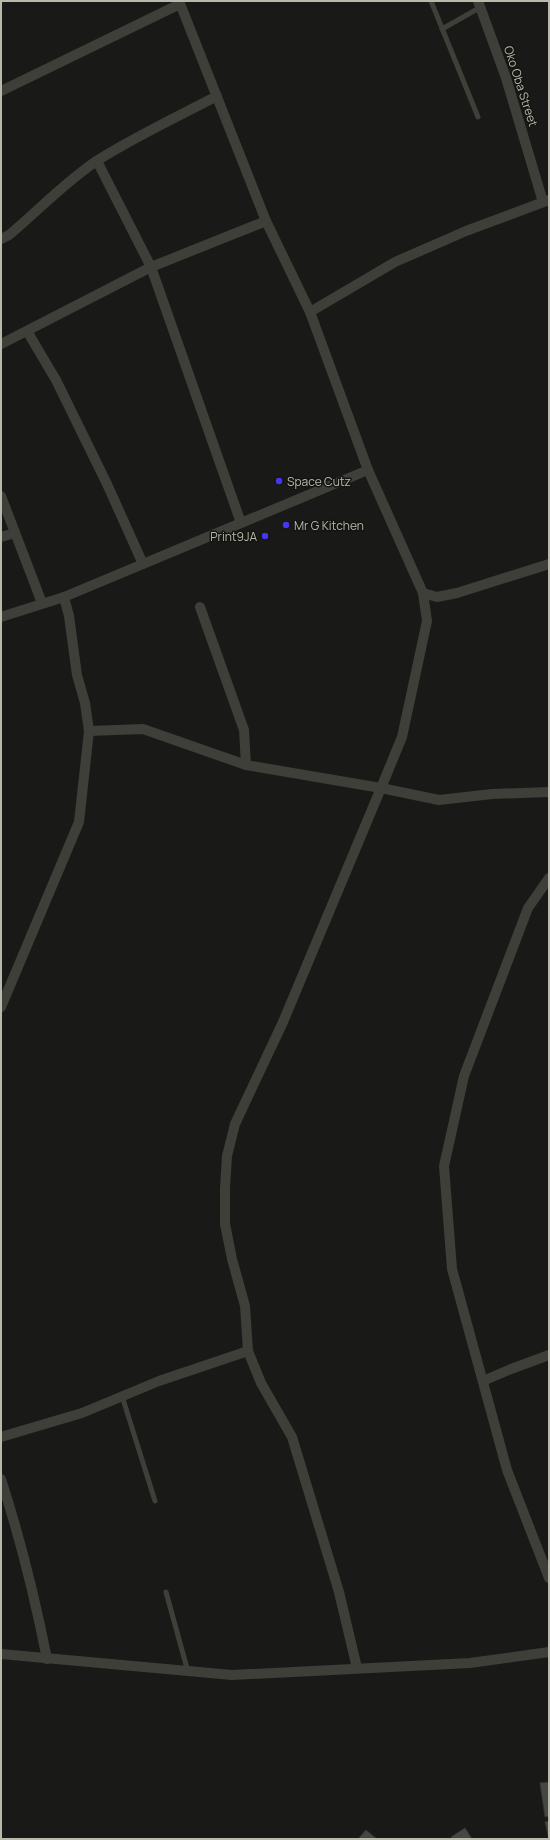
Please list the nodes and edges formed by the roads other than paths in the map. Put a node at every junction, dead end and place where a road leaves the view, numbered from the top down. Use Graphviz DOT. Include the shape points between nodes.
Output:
graph roads {
  1 [pos="430,1"];
  2 [pos="180,3"];
  3 [pos="479,4"];
  4 [pos="442,29"];
  5 [pos="1,91"];
  6 [pos="217,96"];
  7 [pos="478,116"];
  8 [pos="97,161"];
  9 [pos="546,201"];
  10 [pos="266,221"];
  11 [pos="1,239"];
  12 [pos="151,267"];
  13 [pos="310,312"];
  14 [pos="27,330"];
  15 [pos="1,344"];
  16 [pos="368,470"];
  17 [pos="1,496"];
  18 [pos="241,523"];
  19 [pos="15,533"];
  20 [pos="1,537"];
  21 [pos="143,564"];
  22 [pos="549,564"];
  23 [pos="423,593"];
  24 [pos="64,597"];
  25 [pos="42,603"];
  26 [pos="200,607"];
  27 [pos="1,617"];
  28 [pos="89,731"];
  29 [pos="246,765"];
  30 [pos="381,788"];
  31 [pos="549,792"];
  32 [pos="549,878"];
  33 [pos="1,1007"];
  34 [pos="248,1351"];
  35 [pos="549,1355"];
  36 [pos="483,1381"];
  37 [pos="122,1396"];
  38 [pos="1,1437"];
  39 [pos="1,1479"];
  40 [pos="155,1501"];
  41 [pos="549,1578"];
  42 [pos="166,1592"];
  43 [pos="549,1652"];
  44 [pos="1,1654"];
  45 [pos="47,1659"];
  46 [pos="357,1668"];
  47 [pos="188,1672"];
  1 -- 4 [label="lane"];
  2 -- 5 [label="street"];
  2 -- 6 [label="street"];
  3 -- 4 [label="lane"];
  3 -- 9 [label="street, Oko Oba Street"];
  4 -- 7 [label="lane"];
  6 -- 8 [label="street" via="140,135"];
  6 -- 10 [label="street"];
  8 -- 11 [label="street"];
  8 -- 12 [label="street"];
  9 -- 13 [label="street" via="466,231 395,262"];
  10 -- 12 [label="street"];
  10 -- 13 [label="street"];
  12 -- 14 [label="street"];
  12 -- 18 [label="street"];
  13 -- 16 [label="street"];
  14 -- 15 [label="street"];
  14 -- 21 [label="street" via="56,380"];
  16 -- 18 [label="street"];
  16 -- 23 [label="street"];
  17 -- 19 [label="street"];
  18 -- 21 [label="street"];
  19 -- 20 [label="street"];
  19 -- 25 [label="street"];
  21 -- 24 [label="street"];
  22 -- 23 [label="street" via="458,593 437,597"];
  23 -- 30 [label="street" via="427,621 404,729"];
  24 -- 25 [label="street"];
  24 -- 28 [label="street"];
  25 -- 27 [label="street"];
  26 -- 29 [label="street" via="244,730"];
  28 -- 29 [label="street" via="143,729"];
  28 -- 33 [label="street" via="79,822"];
  29 -- 30 [label="street"];
  30 -- 31 [label="street" via="439,800 492,794"];
  30 -- 34 [label="street" via="283,1022 235,1124 227,1156 225,1224 245,1306"];
  32 -- 36 [label="street" via="528,908 464,1076 444,1166 452,1269"];
  34 -- 37 [label="street"];
  34 -- 46 [label="street" via="261,1383 292,1437 339,1592"];
  35 -- 36 [label="street"];
  36 -- 41 [label="street" via="507,1470"];
  37 -- 38 [label="street" via="82,1413"];
  37 -- 40 [label="lane"];
  39 -- 45 [label="street" via="17,1529"];
  42 -- 47 [label="lane"];
  43 -- 46 [label="street" via="470,1663"];
  44 -- 45 [label="street"];
  45 -- 47 [label="street"];
  46 -- 47 [label="street" via="232,1675"];
}
